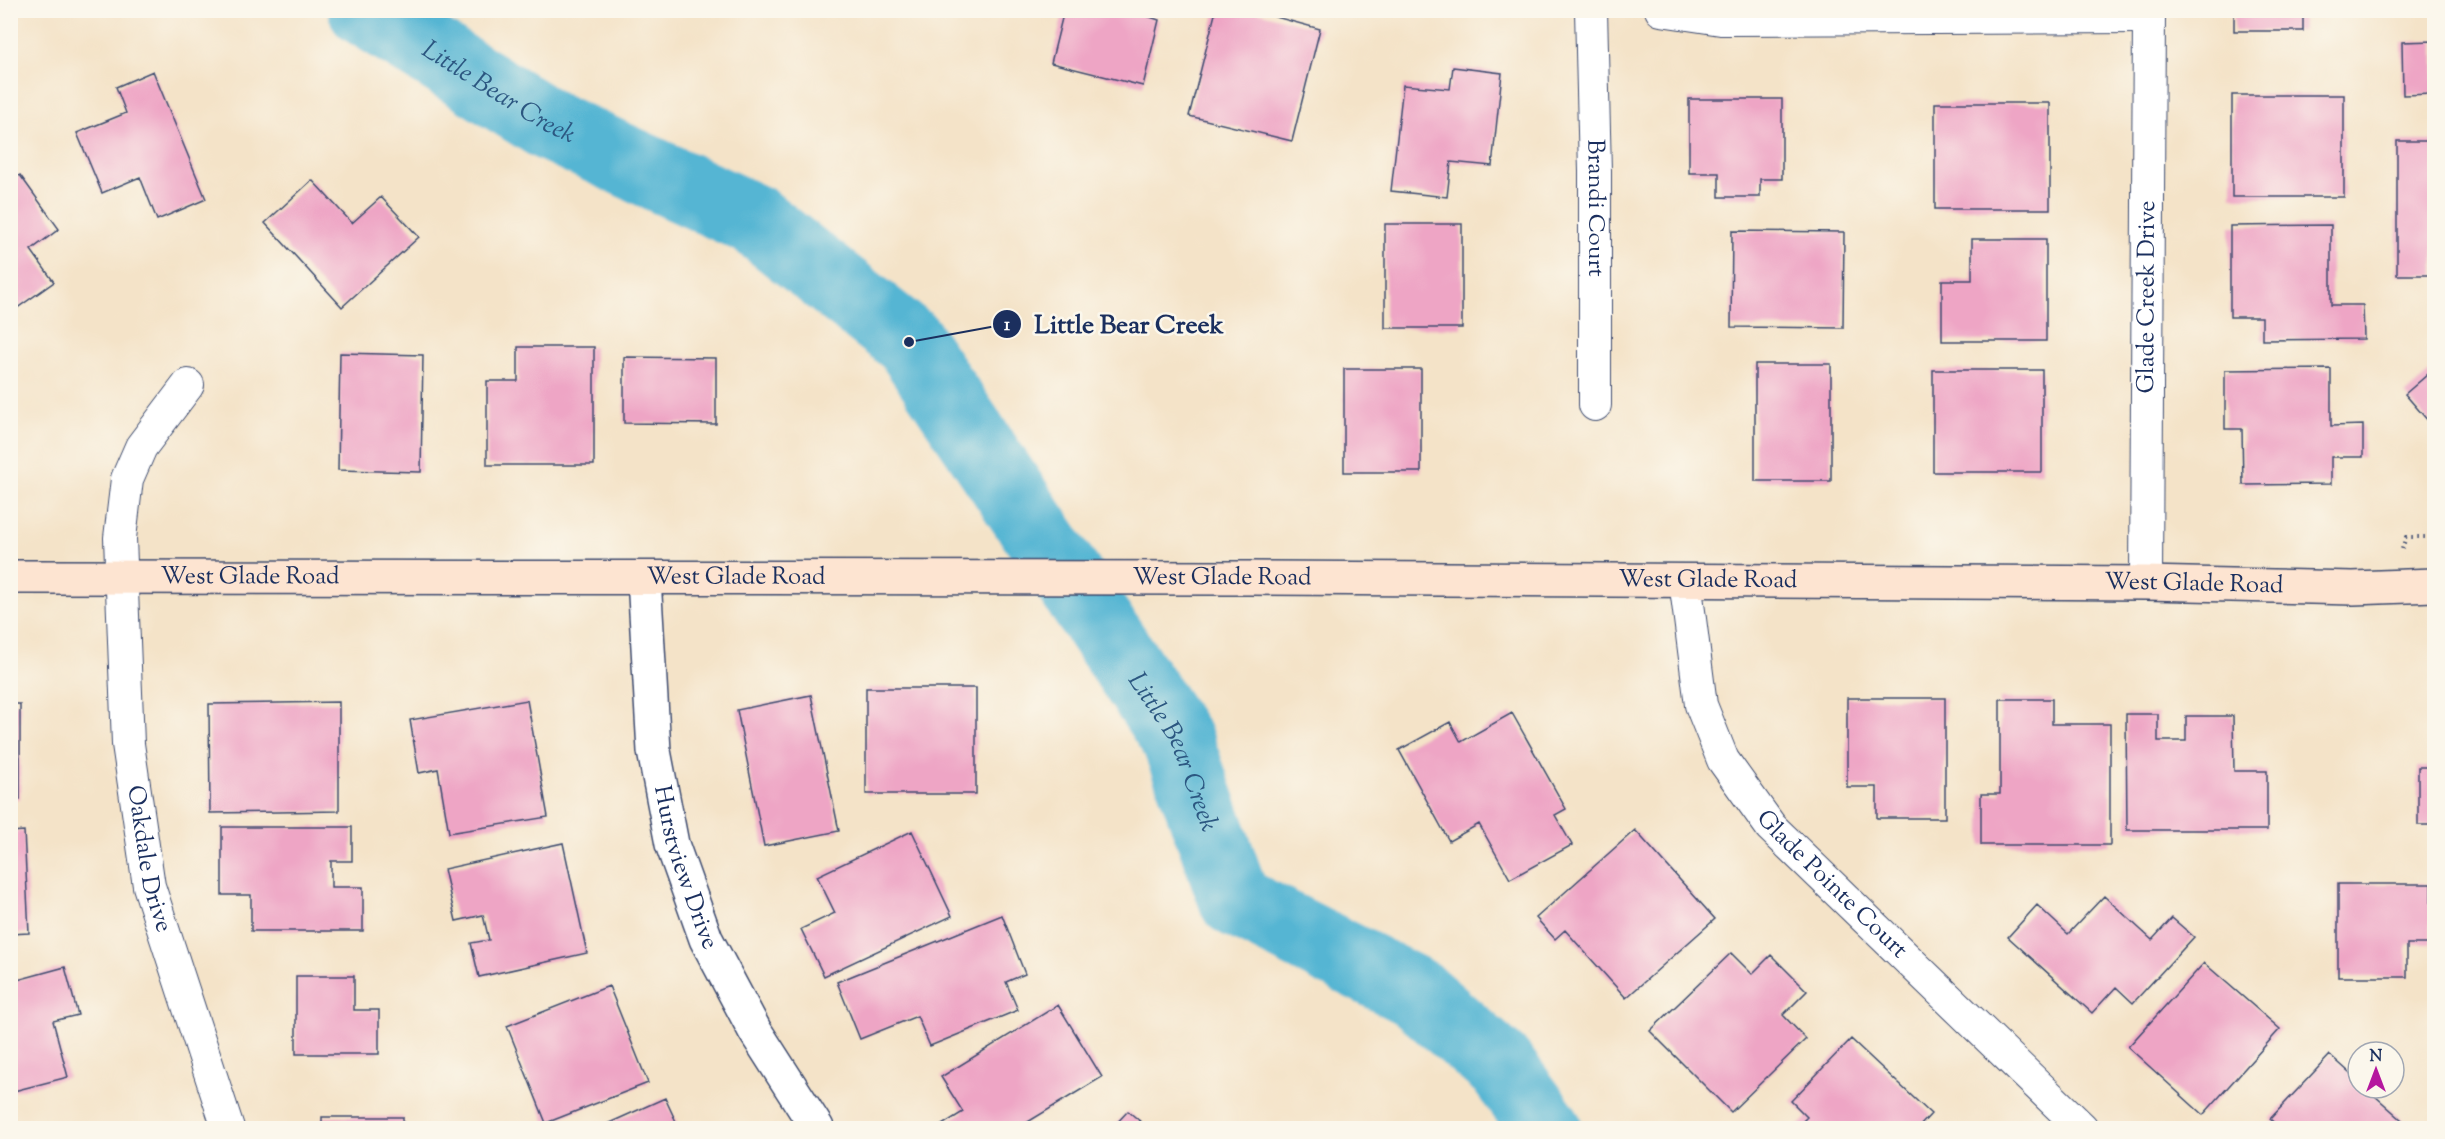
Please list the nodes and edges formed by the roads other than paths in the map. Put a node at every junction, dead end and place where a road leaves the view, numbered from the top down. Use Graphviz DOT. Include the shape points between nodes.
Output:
graph roads {
  1 [pos="1591,10"];
  2 [pos="1661,10"];
  3 [pos="2149,14"];
  4 [pos="188,386"];
  5 [pos="1595,405"];
  6 [pos="10,578"];
  7 [pos="122,578"];
  8 [pos="644,578"];
  9 [pos="1685,580"];
  10 [pos="2146,583"];
  11 [pos="2434,585"];
  12 [pos="228,1128"];
  13 [pos="817,1128"];
  14 [pos="2082,1128"];
  1 -- 5 [label="street, Brandi Court"];
  2 -- 3 [label="street" via="1721,19"];
  3 -- 10 [label="street, Glade Creek Drive"];
  4 -- 7 [label="street, Oakdale Drive" via="141,447 127,479 120,538"];
  6 -- 7 [label="main road, West Glade Road"];
  7 -- 8 [label="main road, West Glade Road"];
  7 -- 12 [label="street, Oakdale Drive" via="128,744 149,886"];
  8 -- 9 [label="main road, West Glade Road"];
  8 -- 13 [label="street, Hurstview Drive" via="654,751 672,844 706,939 755,1031"];
  9 -- 10 [label="main road, West Glade Road"];
  9 -- 14 [label="street, Glade Pointe Court" via="1701,705 1722,760 1772,827"];
  10 -- 11 [label="main road, West Glade Road" via="2353,588"];
}
